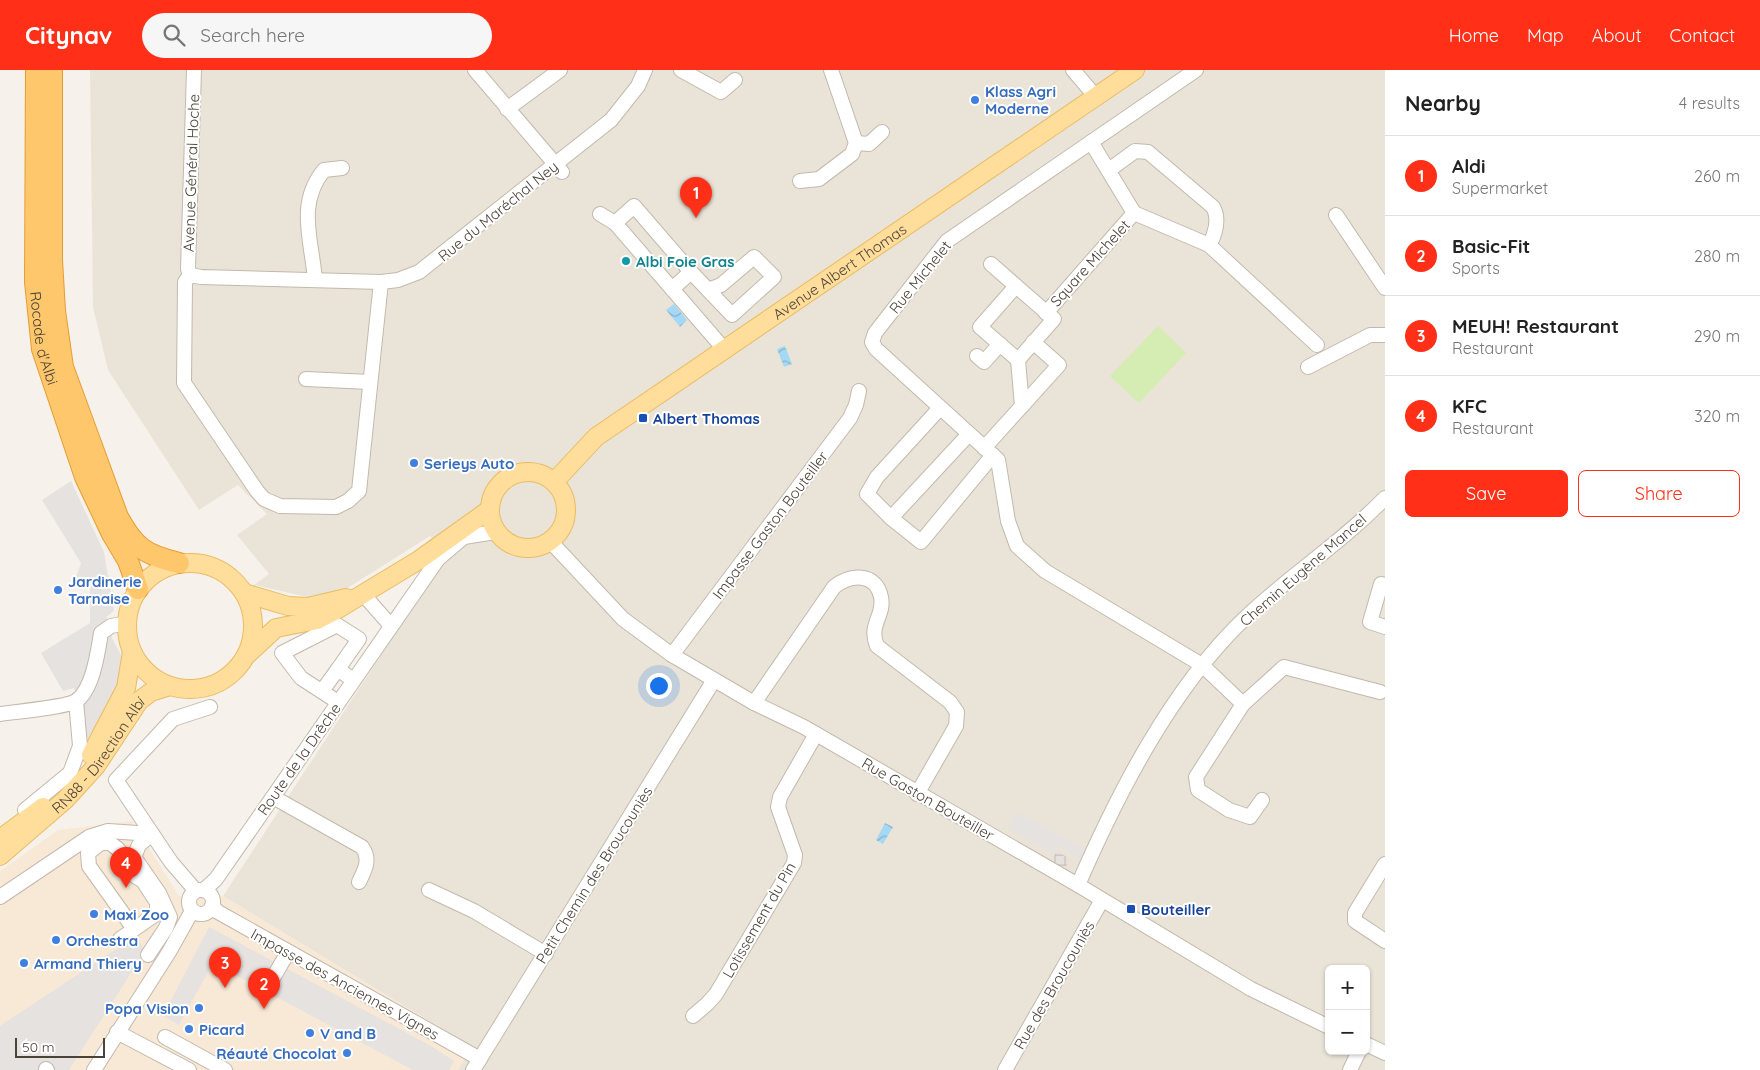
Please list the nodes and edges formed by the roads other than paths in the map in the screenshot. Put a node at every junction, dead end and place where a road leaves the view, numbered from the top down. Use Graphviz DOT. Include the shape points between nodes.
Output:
graph roads {
  1 [pos="36,70"];
  2 [pos="52,70"];
  3 [pos="194,70"];
  4 [pos="475,70"];
  5 [pos="560,70"];
  6 [pos="645,70"];
  7 [pos="681,70"];
  8 [pos="832,70"];
  9 [pos="1073,70"];
  10 [pos="1135,70"];
  11 [pos="1196,70"];
  12 [pos="735,80"];
  13 [pos="1096,97"];
  14 [pos="507,109"];
  15 [pos="882,132"];
  16 [pos="1091,142"];
  17 [pos="856,143"];
  18 [pos="342,168"];
  19 [pos="559,168"];
  20 [pos="1109,170"];
  21 [pos="800,181"];
  22 [pos="1134,213"];
  23 [pos="600,214"];
  24 [pos="1336,215"];
  25 [pos="615,223"];
  26 [pos="1209,245"];
  27 [pos="991,264"];
  28 [pos="691,272"];
  29 [pos="190,275"];
  30 [pos="316,280"];
  31 [pos="381,282"];
  32 [pos="1016,286"];
  33 [pos="1385,288"];
  34 [pos="672,289"];
  35 [pos="708,290"];
  36 [pos="1046,312"];
  37 [pos="1385,335"];
  38 [pos="1034,342"];
  39 [pos="1000,344"];
  40 [pos="1317,345"];
  41 [pos="724,350"];
  42 [pos="977,356"];
  43 [pos="1018,360"];
  44 [pos="1308,367"];
  45 [pos="306,379"];
  46 [pos="370,382"];
  47 [pos="859,391"];
  48 [pos="1022,406"];
  49 [pos="940,408"];
  50 [pos="969,434"];
  51 [pos="988,452"];
  52 [pos="554,482"];
  53 [pos="1385,498"];
  54 [pos="489,510"];
  55 [pos="891,518"];
  56 [pos="495,532"];
  57 [pos="550,541"];
  58 [pos="179,563"];
  59 [pos="1385,585"];
  60 [pos="138,589"];
  61 [pos="244,593"];
  62 [pos="363,594"];
  63 [pos="127,623"];
  64 [pos="391,626"];
  65 [pos="1385,626"];
  66 [pos="132,652"];
  67 [pos="672,655"];
  68 [pos="246,656"];
  69 [pos="1202,665"];
  70 [pos="338,669"];
  71 [pos="354,680"];
  72 [pos="714,680"];
  73 [pos="170,686"];
  74 [pos="322,691"];
  75 [pos="1380,692"];
  76 [pos="76,701"];
  77 [pos="338,702"];
  78 [pos="754,703"];
  79 [pos="1243,704"];
  80 [pos="210,707"];
  81 [pos="0,714"];
  82 [pos="816,734"];
  83 [pos="918,794"];
  84 [pos="273,797"];
  85 [pos="1262,800"];
  86 [pos="0,829"];
  87 [pos="152,834"];
  88 [pos="1,851"];
  89 [pos="1385,864"];
  90 [pos="359,882"];
  91 [pos="1078,885"];
  92 [pos="429,890"];
  93 [pos="197,892"];
  94 [pos="0,897"];
  95 [pos="158,897"];
  96 [pos="1102,900"];
  97 [pos="212,906"];
  98 [pos="194,912"];
  99 [pos="134,929"];
  100 [pos="120,939"];
  101 [pos="1385,941"];
  102 [pos="288,952"];
  103 [pos="546,954"];
  104 [pos="148,955"];
  105 [pos="273,978"];
  106 [pos="693,1016"];
  107 [pos="1325,1025"];
  108 [pos="117,1032"];
  109 [pos="165,1037"];
  110 [pos="1370,1046"];
  111 [pos="1385,1053"];
  112 [pos="1357,1055"];
  113 [pos="477,1065"];
  114 [pos="94,1070"];
  115 [pos="189,1070"];
  116 [pos="225,1070"];
  117 [pos="1005,1070"];
  118 [pos="1350,1070"];
  1 -- 60 [label="highway, Rocade d'Albi" via="35,282 42,348 85,477 128,561"];
  2 -- 58 [label="highway, Rocade d'Albi" via="52,260 55,311 64,367 118,517 129,537 154,557"];
  3 -- 29 [label="street, Avenue Général Hoche"];
  4 -- 14 [label="street"];
  5 -- 14 [label="street"];
  6 -- 19 [label="street, Rue du Maréchal Ney" via="638,86 611,120"];
  7 -- 12 [label="street" via="720,92"];
  8 -- 17 [label="street"];
  9 -- 13 [label="street"];
  10 -- 13 [label="main road, Avenue Albert Thomas"];
  11 -- 16 [label="street, Rue Michelet"];
  13 -- 41 [label="main road, Avenue Albert Thomas"];
  14 -- 19 [label="street"];
  15 -- 17 [label="street" via="868,144"];
  16 -- 20 [label="street"];
  16 -- 49 [label="street, Rue Michelet" via="947,241 875,333 872,342 876,349"];
  17 -- 21 [label="street" via="852,154 819,179"];
  18 -- 30 [label="street" via="324,170 312,187 308,204 307,227"];
  19 -- 31 [label="street, Rue du Maréchal Ney" via="419,272"];
  20 -- 22 [label="street"];
  20 -- 26 [label="street" via="1135,151 1148,152 1213,208 1217,220 1214,238"];
  22 -- 26 [label="street"];
  22 -- 36 [label="street, Square Michelet"];
  23 -- 25 [label="street"];
  24 -- 33 [label="street"];
  25 -- 28 [label="street" via="634,206"];
  25 -- 34 [label="street"];
  26 -- 40 [label="street"];
  27 -- 32 [label="street, Square Michelet"];
  28 -- 34 [label="street"];
  28 -- 35 [label="street"];
  29 -- 30 [label="street, Rue du Maréchal Ney"];
  29 -- 46 [label="street, Avenue Général Hoche" via="185,282 184,383 264,499 280,506 336,507 359,491"];
  30 -- 31 [label="street, Rue du Maréchal Ney"];
  31 -- 46 [label="street, Avenue Général Hoche"];
  32 -- 36 [label="street, Square Michelet"];
  32 -- 39 [label="street" via="980,327"];
  34 -- 41 [label="street"];
  35 -- 35 [label="street" via="732,315 774,277 754,257 721,285"];
  36 -- 38 [label="street, Square Michelet" via="1054,319"];
  37 -- 44 [label="street" via="1370,335"];
  38 -- 43 [label="street, Square Michelet"];
  38 -- 48 [label="street" via="1059,365"];
  39 -- 42 [label="street" via="984,362"];
  39 -- 43 [label="street"];
  41 -- 52 [label="main road, Avenue Albert Thomas" via="596,437"];
  43 -- 48 [label="street"];
  45 -- 46 [label="street"];
  47 -- 67 [label="street, Impasse Gaston Bouteiller" via="850,418"];
  48 -- 51 [label="street"];
  49 -- 50 [label="street, Rue Michelet"];
  49 -- 55 [label="street" via="877,477 867,494"];
  50 -- 51 [label="street, Rue Michelet"];
  50 -- 55 [label="street"];
  51 -- 55 [label="street" via="920,542"];
  51 -- 69 [label="street, Rue Michelet" via="998,460 1008,521 1018,546 1045,571"];
  52 -- 54 [label="main road" via="531,472 507,478 496,488"];
  52 -- 57 [label="main road" via="564,498 565,518"];
  53 -- 69 [label="street, Chemin Eugène Mancel" via="1268,597"];
  54 -- 56 [label="main road"];
  54 -- 62 [label="main road"];
  56 -- 57 [label="main road" via="513,546 538,547"];
  56 -- 64 [label="street, Route de la Drêche" via="464,537 438,558"];
  57 -- 67 [label="street, Rue Gaston Bouteiller" via="623,619"];
  58 -- 60 [label="main road" via="163,568"];
  58 -- 61 [label="main road" via="198,563 216,568"];
  59 -- 65 [label="street" via="1381,584 1370,622"];
  60 -- 63 [label="main road" via="130,605"];
  61 -- 62 [label="main road" via="288,606 308,607"];
  61 -- 68 [label="main road" via="254,625"];
  62 -- 64 [label="street"];
  62 -- 68 [label="main road" via="317,620 276,628"];
  63 -- 66 [label="main road"];
  63 -- 76 [label="street" via="111,626 101,633 96,663 86,689"];
  64 -- 71 [label="street, Route de la Drêche"];
  66 -- 73 [label="main road" via="154,678"];
  66 -- 88 [label="main road" via="126,688 107,728 75,777"];
  67 -- 72 [label="street, Rue Gaston Bouteiller"];
  68 -- 73 [label="main road" via="221,681 205,688"];
  69 -- 79 [label="street"];
  69 -- 91 [label="street, Chemin Eugène Mancel" via="1127,783"];
  70 -- 71 [label="street"];
  70 -- 74 [label="street"];
  70 -- 74 [label="street" via="358,639 338,625 282,654 301,678"];
  71 -- 77 [label="street, Route de la Drêche"];
  72 -- 78 [label="street, Rue Gaston Bouteiller"];
  72 -- 103 [label="street, Petit Chemin des Broucouniès"];
  73 -- 88 [label="main road, RN88 - Direction Albi" via="151,692 139,701 96,766 65,800 31,832"];
  74 -- 77 [label="street"];
  75 -- 79 [label="street" via="1284,667"];
  76 -- 81 [label="street"];
  76 -- 86 [label="street" via="80,746 70,773"];
  77 -- 84 [label="street, Route de la Drêche"];
  78 -- 82 [label="street, Rue Gaston Bouteiller"];
  78 -- 83 [label="street" via="834,587 854,576 863,578 875,586 881,597 873,636 877,646 950,702 957,712 956,726"];
  79 -- 85 [label="street" via="1196,777 1198,790 1229,810 1250,817"];
  80 -- 87 [label="street" via="173,719 116,780"];
  82 -- 83 [label="street, Rue Gaston Bouteiller"];
  82 -- 106 [label="street, Lotissement du Pin" via="779,802 778,808 795,855 794,863 716,994"];
  83 -- 91 [label="street, Rue Gaston Bouteiller"];
  84 -- 90 [label="street" via="362,848 368,855 368,863"];
  84 -- 93 [label="street, Route de la Drêche" via="216,879"];
  87 -- 93 [label="street"];
  87 -- 94 [label="street" via="108,831 88,837"];
  87 -- 95 [label="street" via="139,845 134,857"];
  89 -- 101 [label="street" via="1354,913 1360,926"];
  91 -- 96 [label="street, Rue Gaston Bouteiller"];
  92 -- 103 [label="street" via="474,911"];
  93 -- 97 [label="street" via="212,896"];
  93 -- 98 [label="street" via="188,903"];
  95 -- 99 [label="street" via="156,914"];
  95 -- 99 [label="street" via="135,876 118,849 110,843 101,843 88,853 89,866"];
  95 -- 104 [label="street" via="170,916"];
  96 -- 107 [label="street, Rue Gaston Bouteiller" via="1251,989"];
  96 -- 117 [label="street, Rue des Broucouniès"];
  97 -- 98 [label="street" via="206,913"];
  97 -- 102 [label="street, Impasse des Anciennes Vignes"];
  98 -- 108 [label="street"];
  99 -- 100 [label="street"];
  102 -- 105 [label="street"];
  102 -- 113 [label="street, Impasse des Anciennes Vignes"];
  103 -- 113 [label="street, Petit Chemin des Broucouniès"];
  108 -- 114 [label="street"];
  108 -- 115 [label="street"];
  109 -- 116 [label="street"];
  110 -- 111 [label="street"];
  112 -- 118 [label="street"];
}
